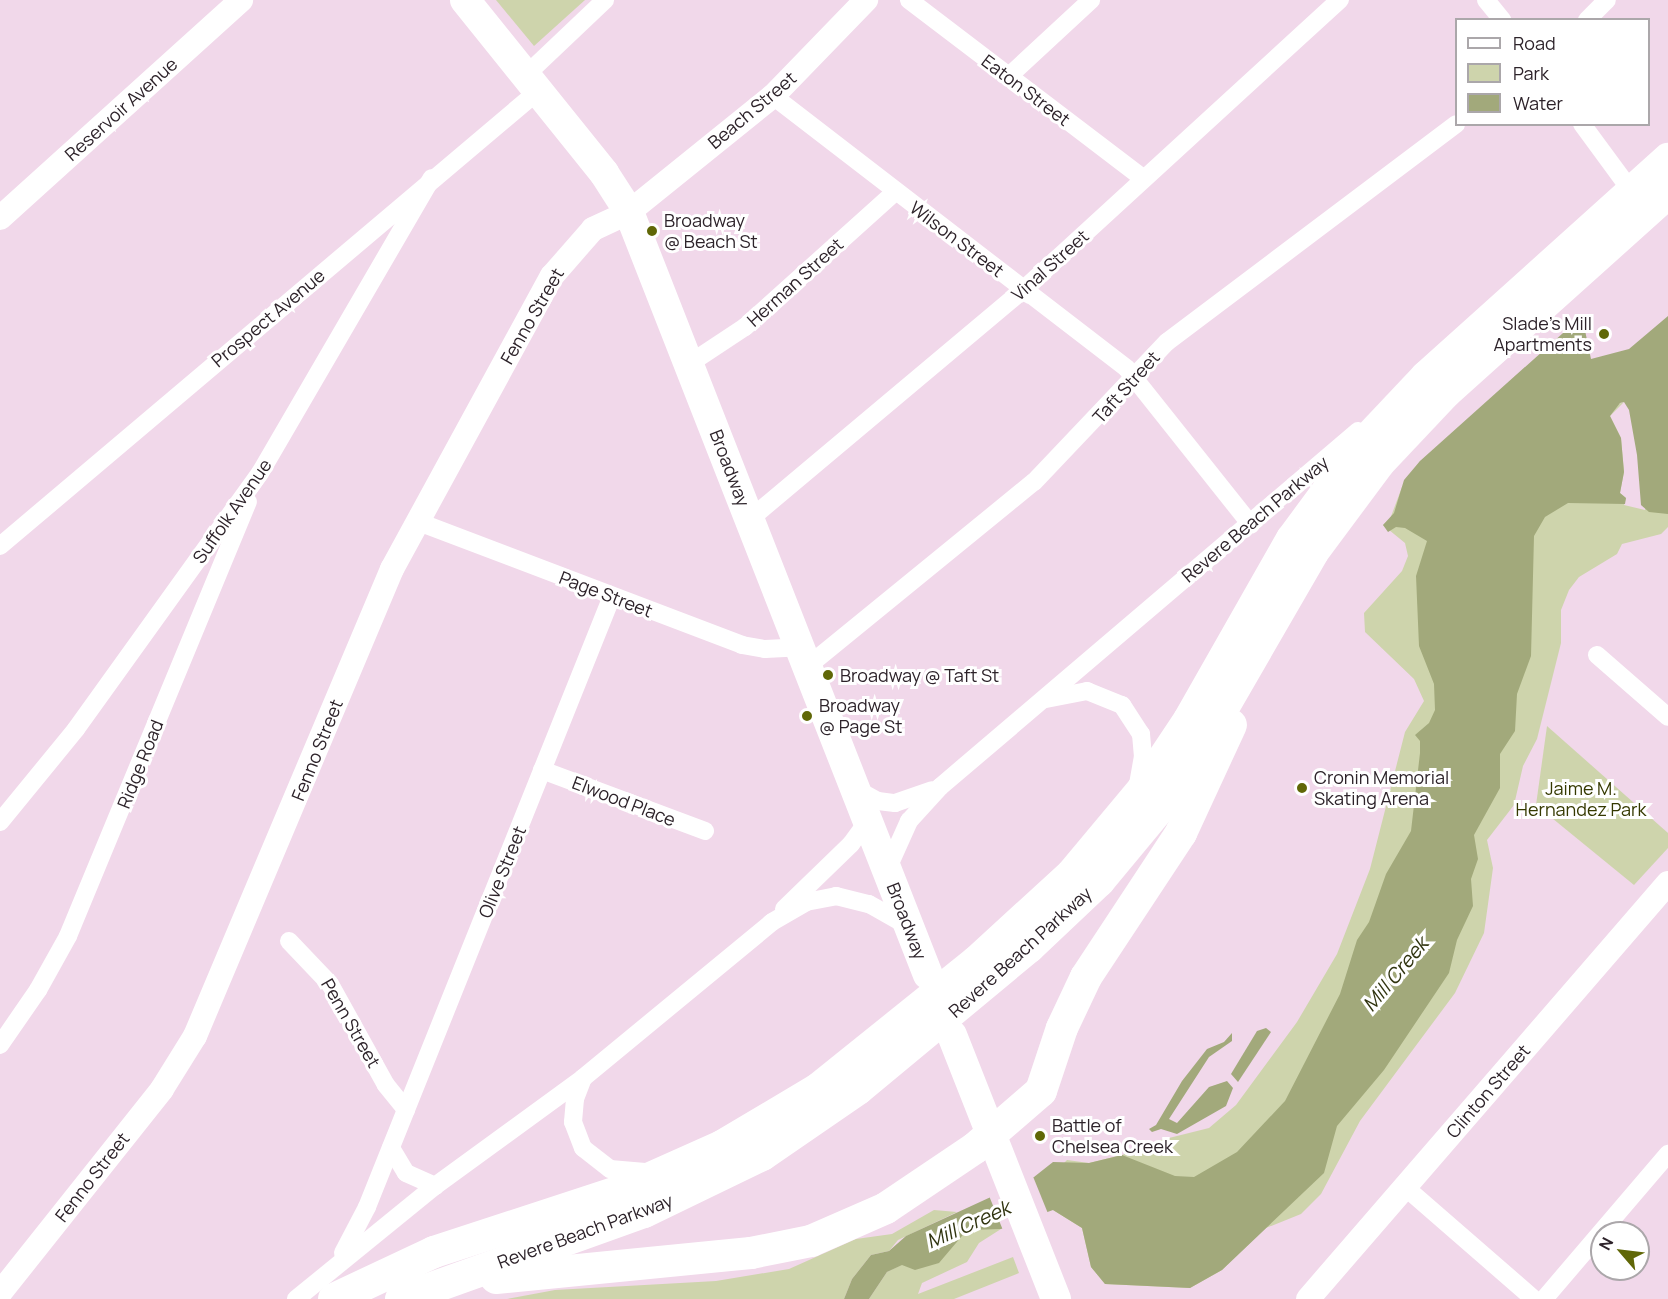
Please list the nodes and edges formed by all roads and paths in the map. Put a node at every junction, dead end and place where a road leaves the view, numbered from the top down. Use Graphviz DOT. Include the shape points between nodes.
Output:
graph roads {
  1 [pos="241,0"];
  2 [pos="465,0"];
  3 [pos="605,0"];
  4 [pos="866,0"];
  5 [pos="909,0"];
  6 [pos="1091,0"];
  7 [pos="1340,0"];
  8 [pos="1486,0"];
  9 [pos="1607,0"];
  10 [pos="1500,18"];
  11 [pos="1589,18"];
  12 [pos="1009,76"];
  13 [pos="532,83"];
  14 [pos="773,96"];
  15 [pos="1455,125"];
  16 [pos="1583,126"];
  17 [pos="1668,159"];
  18 [pos="432,178"];
  19 [pos="1144,179"];
  20 [pos="895,192"];
  21 [pos="1632,192"];
  22 [pos="1668,193"];
  23 [pos="629,212"];
  24 [pos="0,218"];
  25 [pos="1023,290"];
  26 [pos="1447,359"];
  27 [pos="689,364"];
  28 [pos="1133,375"];
  29 [pos="260,472"];
  30 [pos="750,519"];
  31 [pos="416,521"];
  32 [pos="1251,525"];
  33 [pos="0,546"];
  34 [pos="612,596"];
  35 [pos="1278,612"];
  36 [pos="1597,655"];
  37 [pos="804,656"];
  38 [pos="1035,702"];
  39 [pos="1668,717"];
  40 [pos="542,770"];
  41 [pos="940,786"];
  42 [pos="856,789"];
  43 [pos="1125,812"];
  44 [pos="868,821"];
  45 [pos="0,822"];
  46 [pos="705,831"];
  47 [pos="887,870"];
  48 [pos="1668,883"];
  49 [pos="772,922"];
  50 [pos="910,928"];
  51 [pos="289,941"];
  52 [pos="980,973"];
  53 [pos="928,975"];
  54 [pos="952,1035"];
  55 [pos="900,1040"];
  56 [pos="0,1045"];
  57 [pos="583,1078"];
  58 [pos="406,1110"];
  59 [pos="991,1135"];
  60 [pos="391,1148"];
  61 [pos="1668,1154"];
  62 [pos="685,1164"];
  63 [pos="435,1186"];
  64 [pos="1405,1187"];
  65 [pos="335,1264"];
  66 [pos="0,1293"];
  67 [pos="406,1296"];
  68 [pos="296,1299"];
  69 [pos="334,1299"];
  70 [pos="1056,1299"];
  71 [pos="1308,1299"];
  72 [pos="1534,1299"];
  73 [pos="1544,1299"];
  1 -- 24 [label="street, Reservoir Avenue"];
  2 -- 13 [label="main road, Broadway"];
  3 -- 13 [label="street, Prospect Avenue"];
  4 -- 14 [label="street, Beach Street"];
  5 -- 12 [label="street, Eaton Street"];
  6 -- 12 [label="street"];
  7 -- 19 [label="street, Vinal Street"];
  8 -- 10 [label="street"];
  9 -- 11 [label="street"];
  12 -- 19 [label="street, Eaton Street"];
  13 -- 18 [label="street, Prospect Avenue"];
  13 -- 23 [label="main road, Broadway" via="604,172"];
  14 -- 20 [label="street, Wilson Street"];
  14 -- 23 [label="street, Beach Street"];
  15 -- 28 [label="street, Taft Street" via="1193,322"];
  16 -- 21 [label="street"];
  17 -- 21 [label="highway, Revere Beach Parkway"];
  18 -- 29 [label="street, Suffolk Avenue"];
  18 -- 33 [label="street, Prospect Avenue"];
  19 -- 25 [label="street, Vinal Street"];
  20 -- 25 [label="street, Wilson Street"];
  20 -- 27 [label="street, Herman Street" via="745,327"];
  21 -- 26 [label="highway, Revere Beach Parkway"];
  22 -- 35 [label="highway, Revere Beach Parkway" via="1407,432 1344,507"];
  23 -- 27 [label="main road, Broadway"];
  23 -- 31 [label="street, Fenno Street" via="593,229 552,276"];
  25 -- 28 [label="street, Wilson Street"];
  25 -- 30 [label="street, Vinal Street"];
  26 -- 32 [label="street, Revere Beach Parkway"];
  26 -- 43 [label="highway, Revere Beach Parkway" via="1377,428 1316,503 1185,726"];
  27 -- 30 [label="main road, Broadway"];
  28 -- 32 [label="street, Wilson Street"];
  28 -- 37 [label="street, Taft Street" via="1089,427 1034,482"];
  29 -- 45 [label="street, Suffolk Avenue" via="76,729"];
  29 -- 56 [label="street, Ridge Road" via="68,936 38,990"];
  30 -- 37 [label="main road, Broadway"];
  31 -- 34 [label="street, Page Street"];
  31 -- 66 [label="street, Fenno Street" via="381,593 199,1030 162,1089"];
  32 -- 38 [label="street, Revere Beach Parkway"];
  34 -- 37 [label="street, Page Street" via="748,647"];
  34 -- 40 [label="street, Olive Street"];
  35 -- 52 [label="highway, Revere Beach Parkway" via="1197,752 1145,827 1080,901"];
  35 -- 59 [label="highway" via="1205,787 1173,846 1093,964 1062,1028 1044,1086 1023,1110"];
  36 -- 39 [label="street"];
  37 -- 42 [label="main road, Broadway"];
  38 -- 41 [label="street, Revere Beach Parkway"];
  38 -- 43 [label="street, Revere Beach Parkway" via="1075,690 1087,691 1111,698 1131,715 1141,734 1143,756 1138,786"];
  40 -- 46 [label="street, Elwood Place"];
  40 -- 58 [label="street, Olive Street"];
  41 -- 42 [label="street, Revere Beach Parkway" via="895,803 878,801"];
  41 -- 47 [label="street, Revere Beach Parkway" via="905,827"];
  42 -- 44 [label="main road, Broadway"];
  43 -- 52 [label="highway, Revere Beach Parkway"];
  44 -- 47 [label="main road, Broadway"];
  44 -- 49 [label="street" via="851,844"];
  47 -- 50 [label="main road, Broadway"];
  48 -- 64 [label="street, Clinton Street"];
  49 -- 50 [label="street" via="806,902 836,896 869,904"];
  49 -- 57 [label="street"];
  50 -- 53 [label="main road, Broadway"];
  51 -- 58 [label="street, Penn Street" via="316,966 337,994 386,1085"];
  52 -- 55 [label="highway, Revere Beach Parkway"];
  54 -- 59 [label="main road"];
  55 -- 62 [label="highway, Revere Beach Parkway"];
  55 -- 67 [label="highway, Revere Beach Parkway" via="792,1136 697,1189 604,1228"];
  57 -- 62 [label="street, Revere Beach Parkway" via="575,1098 573,1122 579,1142 592,1158 626,1173"];
  57 -- 63 [label="street"];
  58 -- 60 [label="street, Olive Street"];
  59 -- 67 [label="highway" via="886,1208 811,1241 751,1253 512,1276"];
  59 -- 70 [label="main road"];
  60 -- 63 [label="street" via="406,1173"];
  60 -- 65 [label="street, Olive Street" via="367,1207"];
  61 -- 73 [label="street"];
  62 -- 69 [label="highway, Revere Beach Parkway" via="621,1191 434,1252"];
  63 -- 65 [label="street"];
  64 -- 71 [label="street, Clinton Street"];
  64 -- 72 [label="street"];
  65 -- 68 [label="street"];
}
